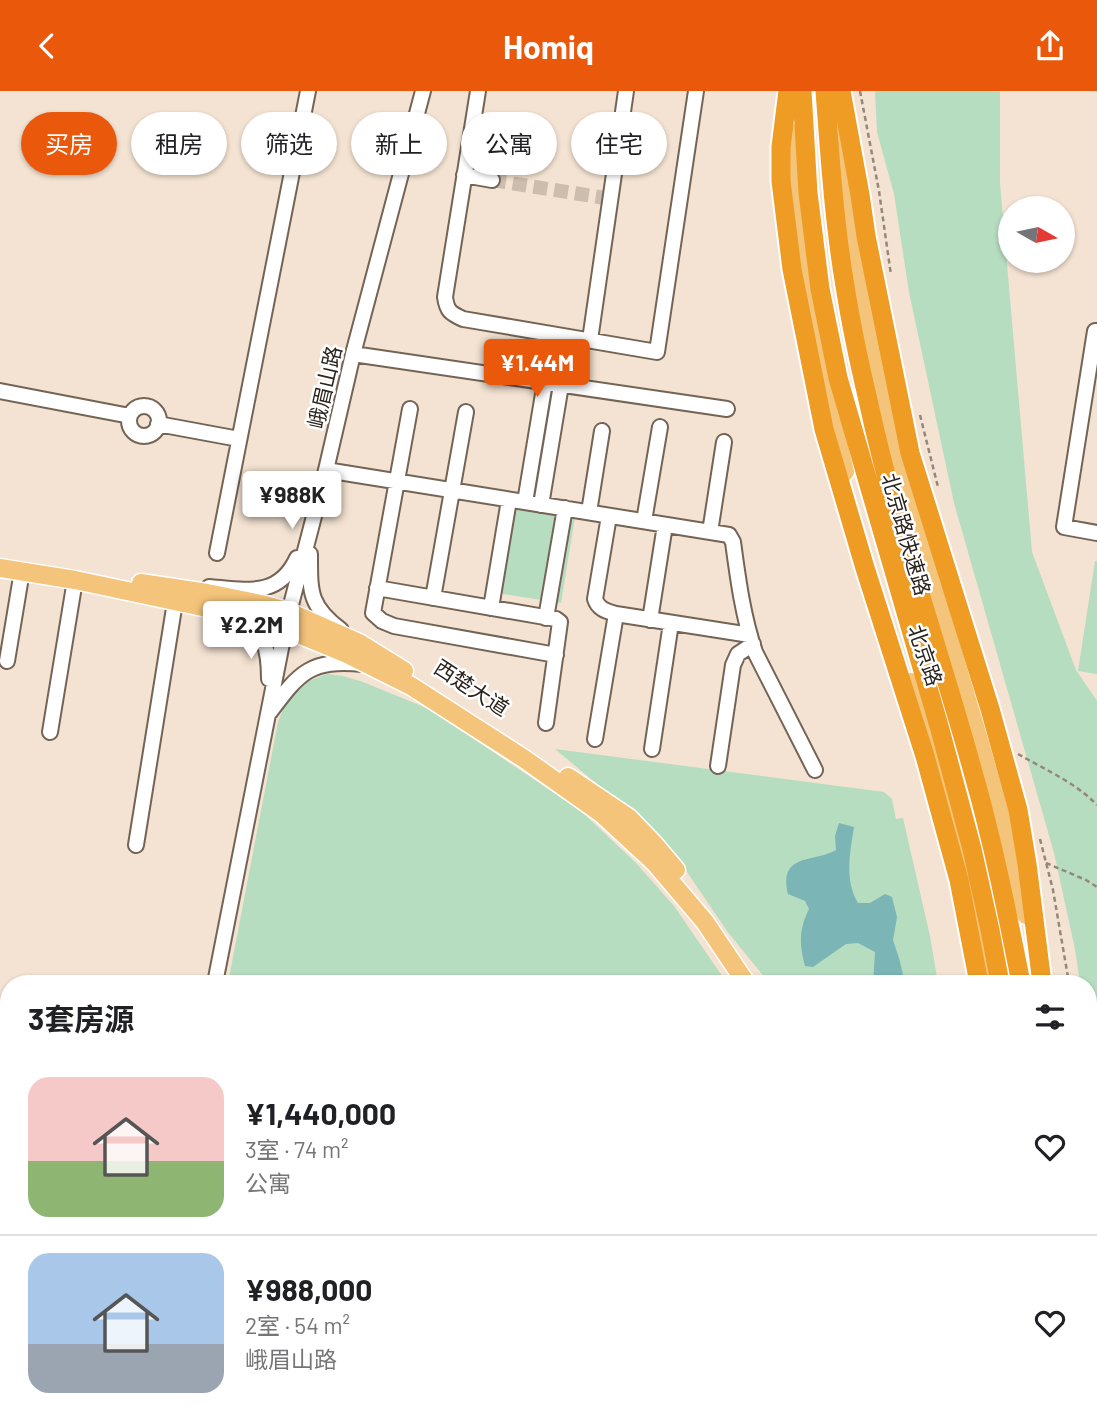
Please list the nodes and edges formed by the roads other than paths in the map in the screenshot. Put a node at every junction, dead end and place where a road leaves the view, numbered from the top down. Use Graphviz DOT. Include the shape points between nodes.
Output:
graph roads {
  1 [pos="308,91"];
  2 [pos="423,91"];
  3 [pos="478,91"];
  4 [pos="626,91"];
  5 [pos="696,91"];
  6 [pos="788,91"];
  7 [pos="796,91"];
  8 [pos="802,91"];
  9 [pos="825,91"];
  10 [pos="840,91"];
  11 [pos="474,112"];
  12 [pos="464,175"];
  13 [pos="492,180"];
  14 [pos="1097,331"];
  15 [pos="590,340"];
  16 [pos="353,354"];
  17 [pos="545,382"];
  18 [pos="561,385"];
  19 [pos="0,391"];
  20 [pos="410,409"];
  21 [pos="727,409"];
  22 [pos="466,412"];
  23 [pos="660,427"];
  24 [pos="602,431"];
  25 [pos="239,439"];
  26 [pos="724,442"];
  27 [pos="326,470"];
  28 [pos="397,481"];
  29 [pos="452,490"];
  30 [pos="509,500"];
  31 [pos="526,502"];
  32 [pos="541,505"];
  33 [pos="565,508"];
  34 [pos="589,512"];
  35 [pos="609,516"];
  36 [pos="644,521"];
  37 [pos="665,525"];
  38 [pos="310,531"];
  39 [pos="710,532"];
  40 [pos="1097,533"];
  41 [pos="217,553"];
  42 [pos="0,568"];
  43 [pos="22,571"];
  44 [pos="75,580"];
  45 [pos="132,582"];
  46 [pos="377,588"];
  47 [pos="433,598"];
  48 [pos="175,601"];
  49 [pos="491,608"];
  50 [pos="221,610"];
  51 [pos="615,614"];
  52 [pos="546,618"];
  53 [pos="287,620"];
  54 [pos="650,620"];
  55 [pos="671,623"];
  56 [pos="751,640"];
  57 [pos="359,643"];
  58 [pos="556,655"];
  59 [pos="7,661"];
  60 [pos="368,664"];
  61 [pos="268,716"];
  62 [pos="546,723"];
  63 [pos="50,732"];
  64 [pos="595,739"];
  65 [pos="652,750"];
  66 [pos="718,766"];
  67 [pos="815,770"];
  68 [pos="136,845"];
  69 [pos="217,975"];
  70 [pos="741,975"];
  71 [pos="752,975"];
  72 [pos="976,975"];
  73 [pos="989,975"];
  74 [pos="998,975"];
  75 [pos="1019,975"];
  76 [pos="1040,975"];
  77 [pos="1041,975"];
  1 -- 25 [label="street"];
  2 -- 16 [label="street, 峨眉山路"];
  3 -- 11 [label="street"];
  4 -- 15 [label="street"];
  5 -- 15 [label="street" via="657,352"];
  6 -- 72 [label="highway" via="781,181 792,269 821,416 925,756 958,880"];
  7 -- 73 [label="main road, 北京路" via="803,249 818,351 848,486 943,775"];
  8 -- 74 [label="highway, 北京路快速路" via="808,194 838,378 939,726"];
  9 -- 75 [label="highway, 北京路快速路" via="845,285 868,401 973,772"];
  10 -- 76 [label="main road, 北京路" via="850,234 889,435 1004,827"];
  10 -- 77 [label="highway" via="910,453 1018,810"];
  12 -- 13 [label="street"];
  12 -- 15 [label="street" via="445,297 451,313 463,319"];
  14 -- 40 [label="street" via="1063,527"];
  16 -- 17 [label="street"];
  16 -- 27 [label="street, 峨眉山路"];
  17 -- 18 [label="street"];
  17 -- 31 [label="street"];
  18 -- 21 [label="street"];
  18 -- 32 [label="street"];
  19 -- 25 [label="street" via="130,416 130,427 137,435 147,436 158,424"];
  20 -- 28 [label="street"];
  22 -- 29 [label="street"];
  23 -- 36 [label="street"];
  24 -- 34 [label="street"];
  25 -- 41 [label="street"];
  26 -- 39 [label="street"];
  27 -- 28 [label="street"];
  27 -- 38 [label="street, 峨眉山路"];
  28 -- 29 [label="street"];
  28 -- 46 [label="street"];
  29 -- 30 [label="street"];
  29 -- 47 [label="street"];
  30 -- 31 [label="street"];
  30 -- 49 [label="street"];
  31 -- 32 [label="street"];
  32 -- 33 [label="street"];
  33 -- 34 [label="street"];
  33 -- 52 [label="street"];
  34 -- 35 [label="street"];
  35 -- 36 [label="street"];
  35 -- 51 [label="street" via="595,599 605,611"];
  36 -- 37 [label="street"];
  37 -- 39 [label="street"];
  37 -- 54 [label="street"];
  38 -- 45 [label="street" via="292,570 269,587 253,590"];
  38 -- 53 [label="street, 峨眉山路"];
  38 -- 57 [label="street" via="310,584 317,607"];
  39 -- 56 [label="street" via="729,535 733,542"];
  42 -- 43 [label="main road, 西楚大道"];
  43 -- 44 [label="main road, 西楚大道"];
  43 -- 59 [label="street"];
  44 -- 45 [label="main road, 西楚大道"];
  44 -- 48 [label="main road, 西楚大道"];
  44 -- 63 [label="street"];
  45 -- 53 [label="main road, 西楚大道" via="266,605"];
  46 -- 47 [label="street"];
  46 -- 58 [label="street" via="373,613 390,624"];
  47 -- 49 [label="street"];
  48 -- 50 [label="main road, 西楚大道"];
  48 -- 68 [label="street"];
  49 -- 52 [label="street"];
  50 -- 53 [label="main road, 西楚大道"];
  50 -- 61 [label="street" via="244,621 262,638 269,663"];
  51 -- 54 [label="street"];
  51 -- 64 [label="street"];
  52 -- 58 [label="street" via="560,622"];
  53 -- 57 [label="main road, 西楚大道"];
  53 -- 60 [label="main road, 西楚大道"];
  53 -- 61 [label="street, 峨眉山路"];
  54 -- 55 [label="street"];
  55 -- 56 [label="street"];
  55 -- 65 [label="street"];
  56 -- 66 [label="street" via="733,665"];
  56 -- 67 [label="street"];
  57 -- 71 [label="main road, 西楚大道" via="629,818 676,869"];
  58 -- 62 [label="street"];
  60 -- 61 [label="street" via="327,665 302,674"];
  60 -- 70 [label="main road, 西楚大道" via="411,686 602,814 655,863 705,922"];
  61 -- 69 [label="street, 峨眉山路"];
}
